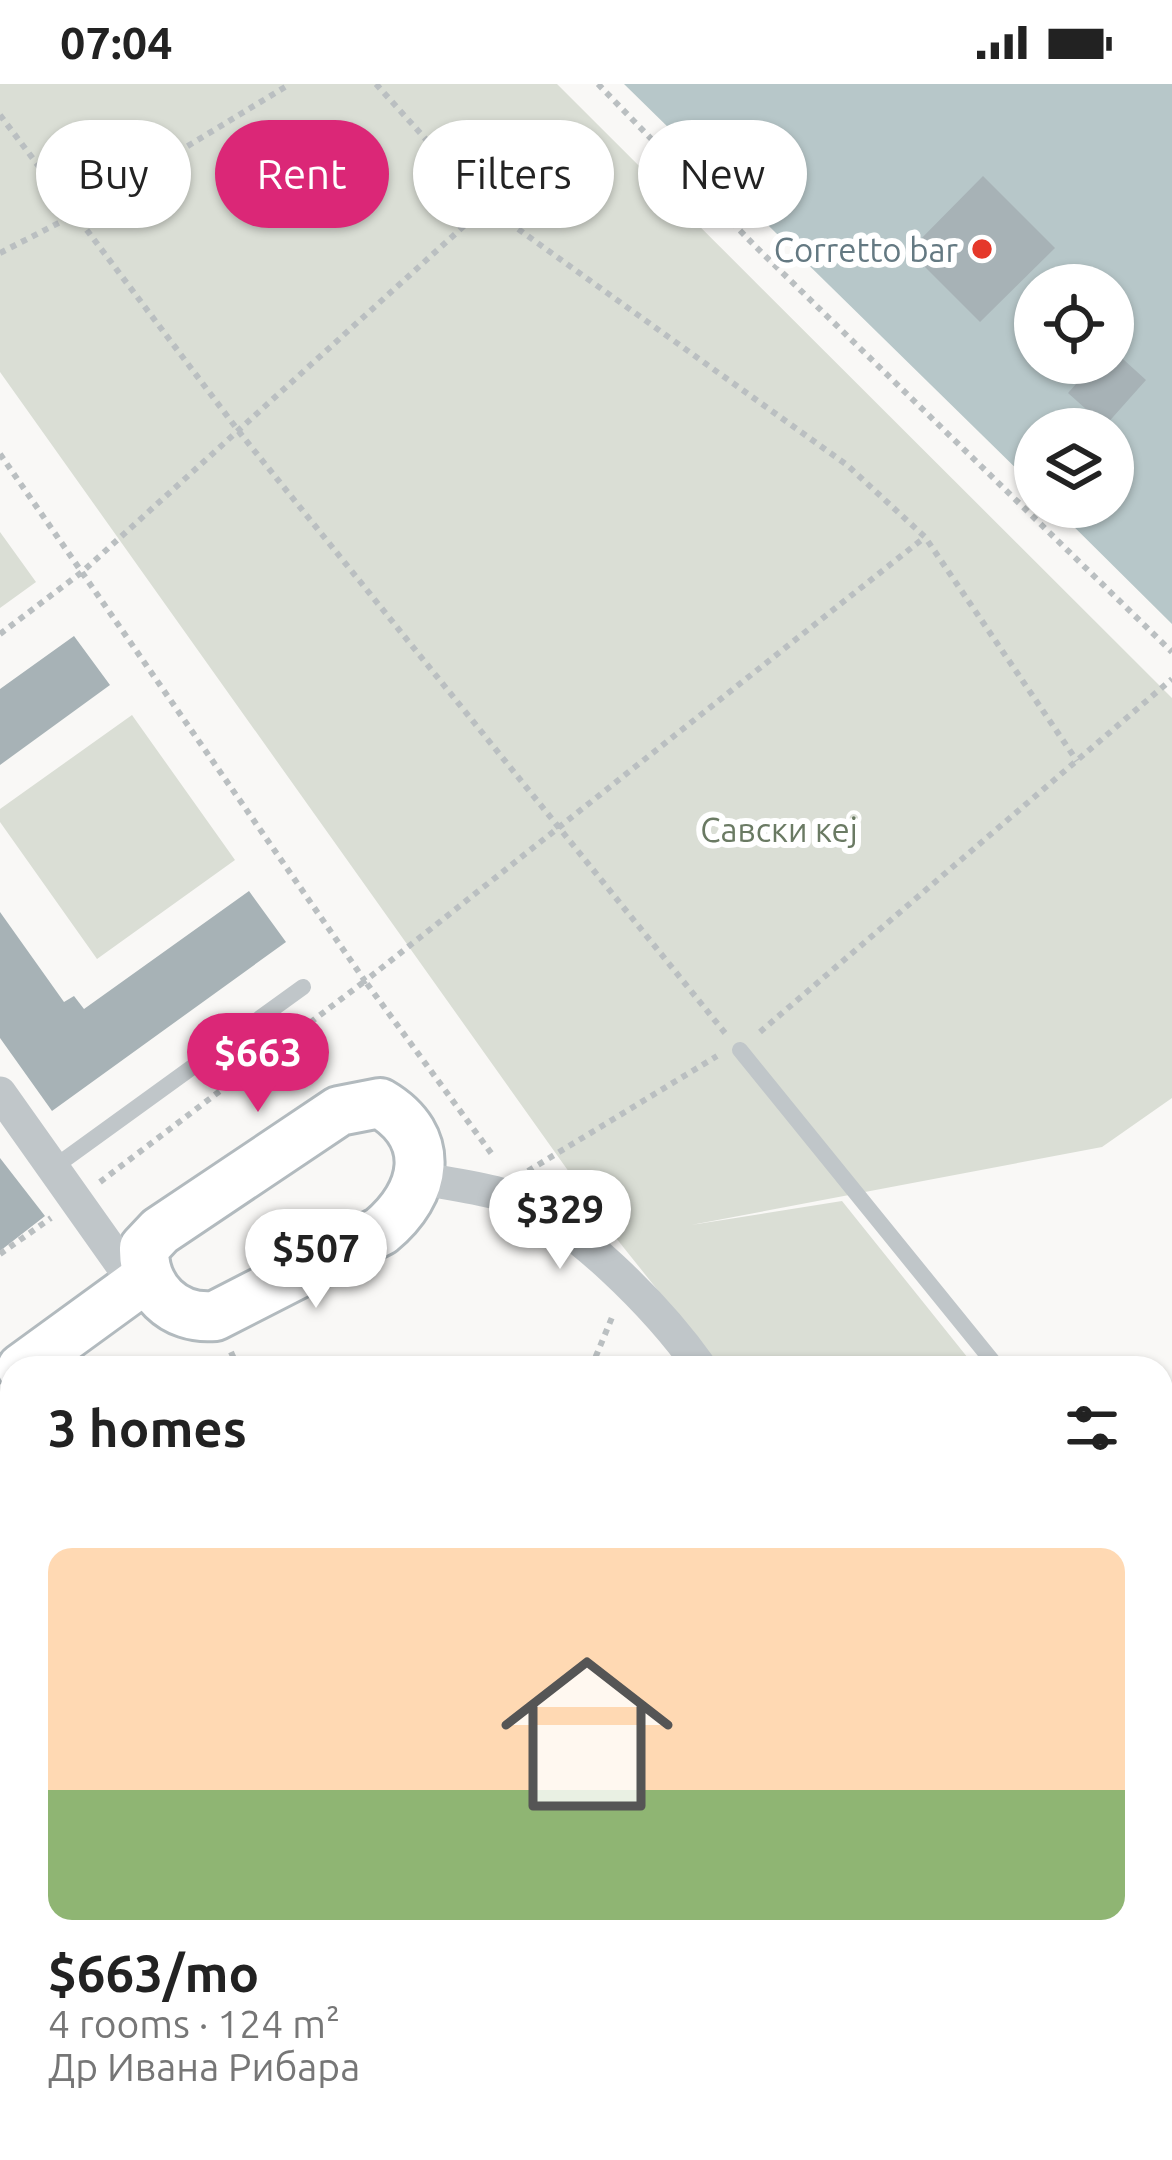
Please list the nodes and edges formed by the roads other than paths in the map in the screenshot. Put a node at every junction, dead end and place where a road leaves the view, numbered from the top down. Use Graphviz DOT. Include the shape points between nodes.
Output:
graph roads {
  1 [pos="303,987"];
  2 [pos="740,1050"];
  3 [pos="0,1094"];
  4 [pos="53,1168"];
  5 [pos="420,1178"];
  6 [pos="142,1281"];
  7 [pos="39,1356"];
  8 [pos="690,1356"];
  9 [pos="988,1356"];
  1 -- 4 [label="lane"];
  2 -- 9 [label="lane"];
  3 -- 4 [label="street"];
  4 -- 6 [label="street"];
  5 -- 6 [label="street" via="405,1212 381,1231 214,1316 173,1309"];
  5 -- 6 [label="street" via="419,1153 397,1113 380,1103 339,1111 160,1231 144,1248"];
  5 -- 8 [label="street" via="506,1196 558,1224"];
  6 -- 7 [label="street"];
}
